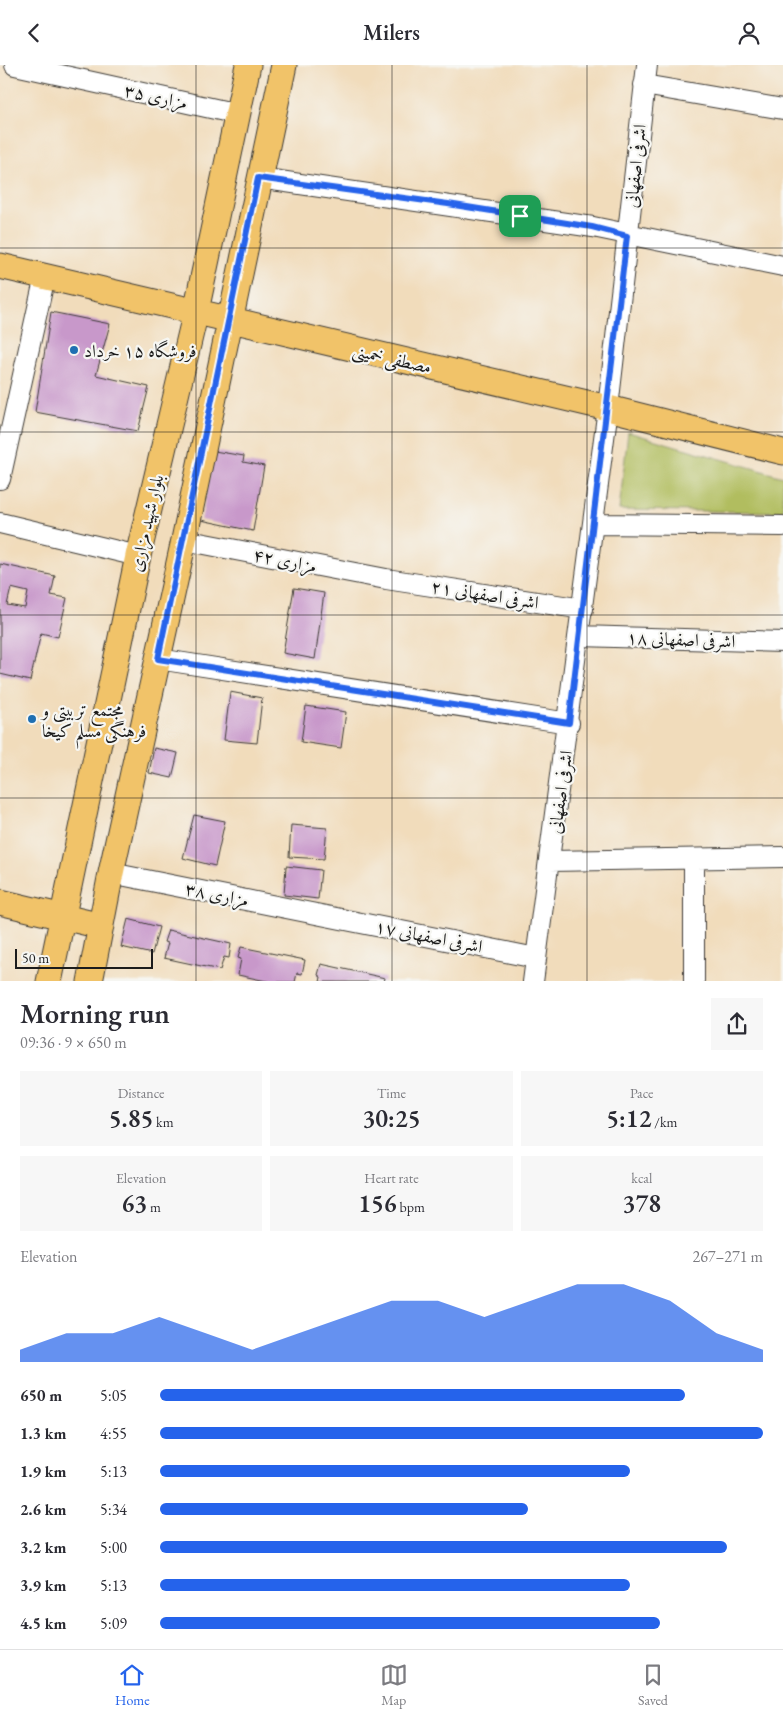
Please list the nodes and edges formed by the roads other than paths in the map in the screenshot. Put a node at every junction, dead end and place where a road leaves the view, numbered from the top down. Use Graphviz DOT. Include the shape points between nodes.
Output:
graph roads {
  1 [pos="15,65"];
  2 [pos="248,65"];
  3 [pos="284,65"];
  4 [pos="647,65"];
  5 [pos="644,85"];
  6 [pos="783,109"];
  7 [pos="238,114"];
  8 [pos="258,178"];
  9 [pos="627,236"];
  10 [pos="783,266"];
  11 [pos="0,267"];
  12 [pos="45,276"];
  13 [pos="196,311"];
  14 [pos="230,321"];
  15 [pos="608,408"];
  16 [pos="783,452"];
  17 [pos="0,479"];
  18 [pos="0,523"];
  19 [pos="593,524"];
  20 [pos="783,526"];
  21 [pos="184,540"];
  22 [pos="138,556"];
  23 [pos="386,579"];
  24 [pos="583,609"];
  25 [pos="580,636"];
  26 [pos="783,642"];
  27 [pos="158,659"];
  28 [pos="569,723"];
  29 [pos="783,857"];
  30 [pos="694,859"];
  31 [pos="550,861"];
  32 [pos="111,873"];
  33 [pos="0,902"];
  34 [pos="322,915"];
  35 [pos="63,917"];
  36 [pos="101,926"];
  37 [pos="536,958"];
  38 [pos="49,981"];
  39 [pos="90,981"];
  40 [pos="534,981"];
  41 [pos="694,981"];
  1 -- 7 [label="street, مزاری ۳۵"];
  2 -- 7 [label="main road, بلوار شهید مزاری"];
  3 -- 8 [label="main road"];
  4 -- 5 [label="street, اشرفی اصفهانی"];
  5 -- 6 [label="street"];
  5 -- 9 [label="street, اشرفی اصفهانی"];
  7 -- 13 [label="main road, بلوار شهید مزاری"];
  8 -- 9 [label="street" via="448,204 592,227"];
  8 -- 14 [label="main road"];
  9 -- 10 [label="street"];
  9 -- 15 [label="street, اشرفی اصفهانی"];
  11 -- 12 [label="main road, مصطفی خمینی"];
  12 -- 13 [label="main road, مصطفی خمینی"];
  12 -- 17 [label="street"];
  13 -- 14 [label="main road, مصطفی خمینی"];
  13 -- 22 [label="main road, بلوار شهید مزاری"];
  14 -- 15 [label="main road, مصطفی خمینی"];
  14 -- 21 [label="main road"];
  15 -- 16 [label="main road, مصطفی خمینی"];
  15 -- 19 [label="street, اشرفی اصفهانی"];
  18 -- 22 [label="street"];
  19 -- 20 [label="street"];
  19 -- 24 [label="street, اشرفی اصفهانی"];
  21 -- 23 [label="street, مزاری ۴۲"];
  21 -- 27 [label="main road"];
  22 -- 35 [label="main road, بلوار شهید مزاری"];
  23 -- 24 [label="street, اشرفی اصفهانی ۲۱"];
  24 -- 25 [label="street, اشرفی اصفهانی"];
  25 -- 26 [label="street, اشرفی اصفهانی ۱۸"];
  25 -- 28 [label="street, اشرفی اصفهانی"];
  27 -- 28 [label="street"];
  27 -- 32 [label="main road"];
  28 -- 31 [label="street, اشرفی اصفهانی"];
  29 -- 30 [label="street"];
  30 -- 31 [label="street"];
  30 -- 41 [label="street"];
  31 -- 37 [label="street, اشرفی اصفهانی"];
  32 -- 34 [label="street, مزاری ۳۸"];
  32 -- 36 [label="main road"];
  33 -- 35 [label="main road"];
  34 -- 37 [label="street, اشرفی اصفهانی ۱۷"];
  35 -- 36 [label="main road"];
  35 -- 38 [label="main road, بلوار شهید مزاری"];
  36 -- 39 [label="main road"];
  37 -- 40 [label="street, اشرفی اصفهانی"];
}
